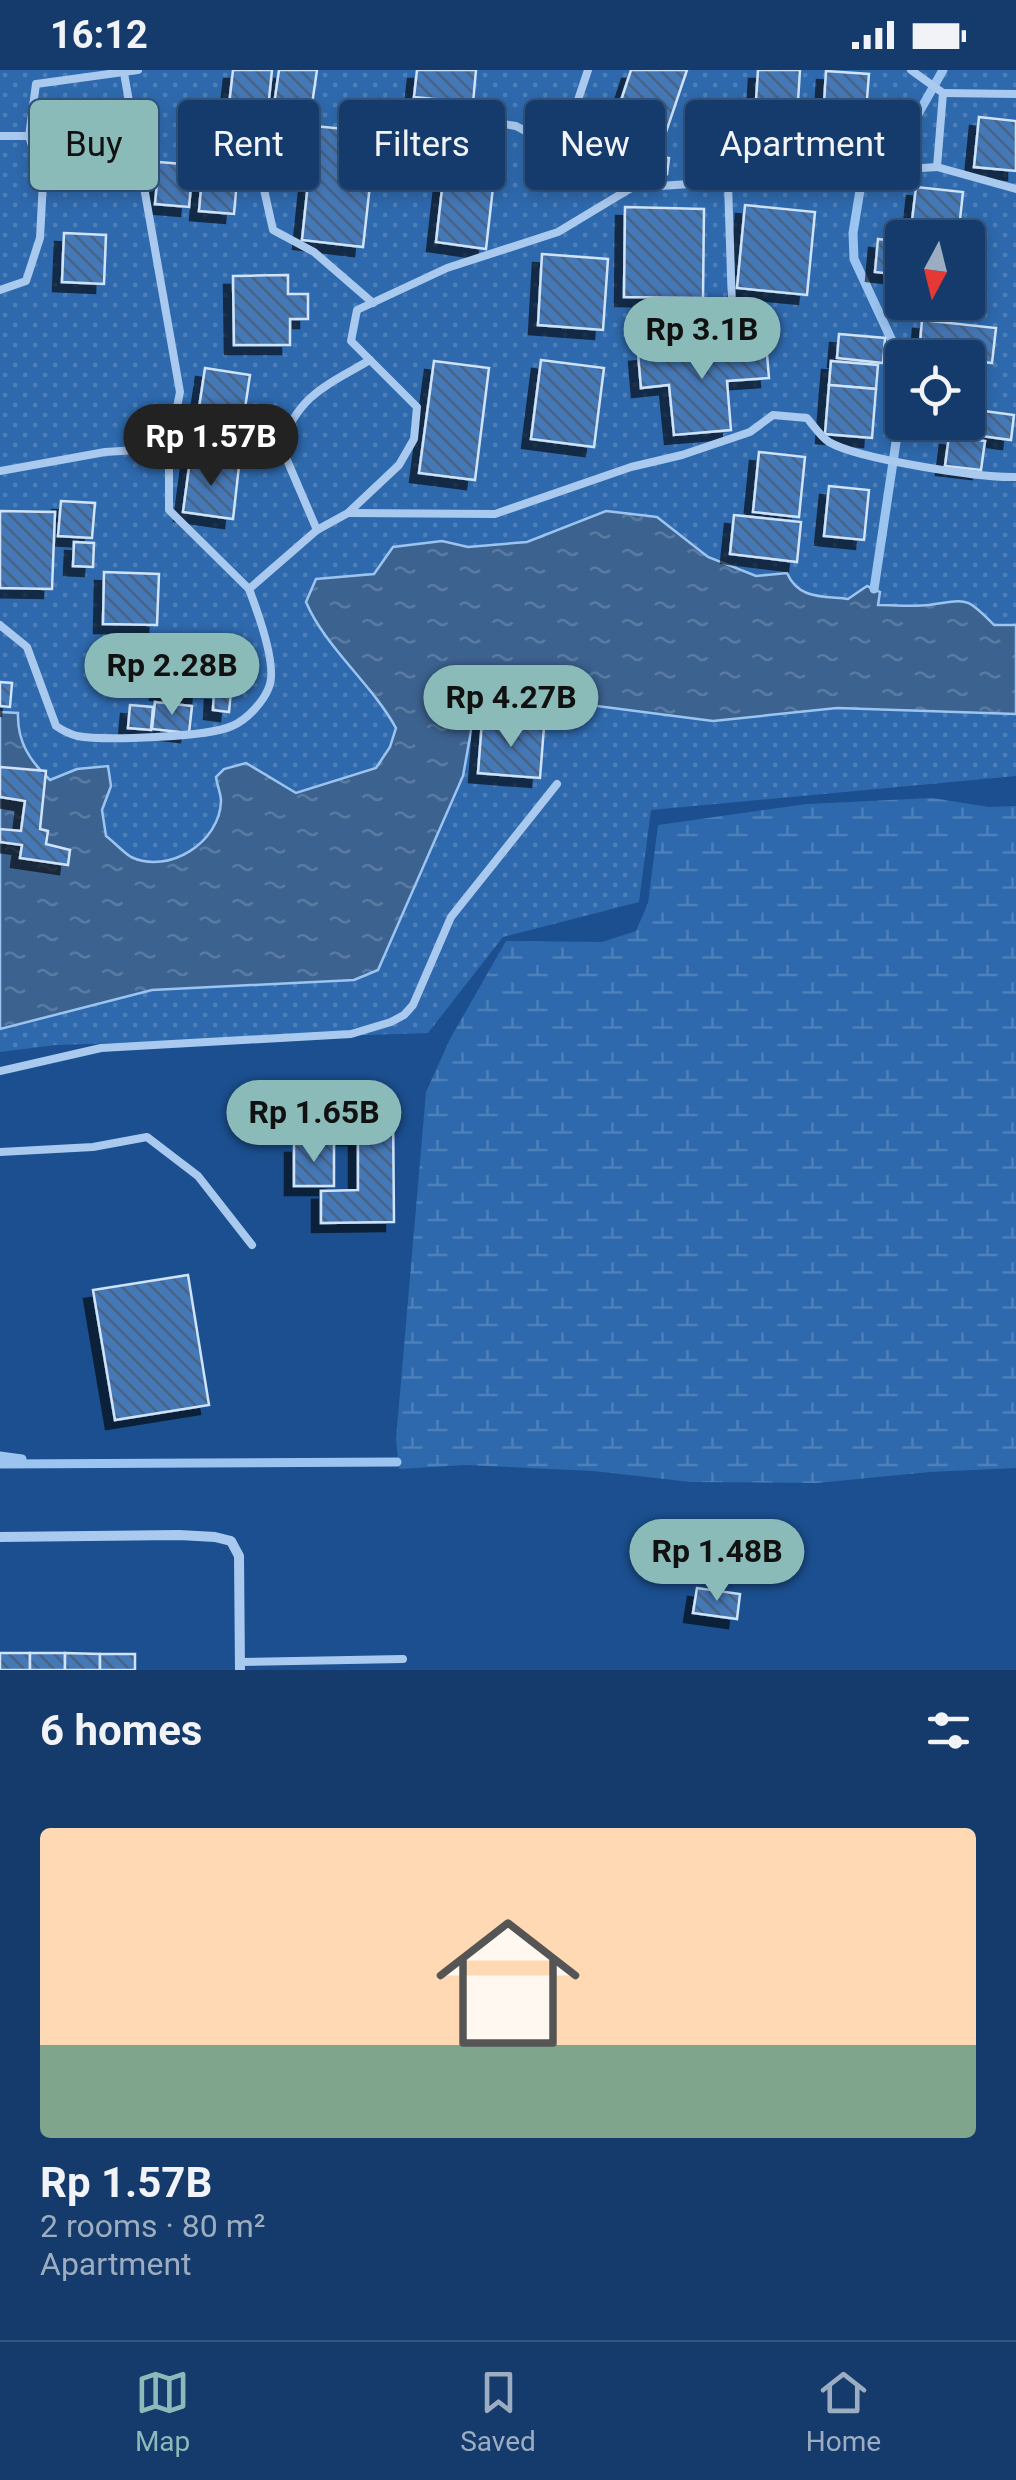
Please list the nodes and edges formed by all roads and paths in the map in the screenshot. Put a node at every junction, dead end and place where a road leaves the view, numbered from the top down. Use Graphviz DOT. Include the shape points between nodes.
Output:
graph roads {
  1 [pos="35,70"];
  2 [pos="138,70"];
  3 [pos="588,70"];
  4 [pos="911,70"];
  5 [pos="124,73"];
  6 [pos="36,84"];
  7 [pos="942,93"];
  8 [pos="1016,94"];
  9 [pos="578,100"];
  10 [pos="0,136"];
  11 [pos="29,136"];
  12 [pos="937,167"];
  13 [pos="920,168"];
  14 [pos="264,190"];
  15 [pos="628,190"];
  16 [pos="728,190"];
  17 [pos="1016,190"];
  18 [pos="0,290"];
  19 [pos="373,303"];
  20 [pos="732,306"];
  21 [pos="370,360"];
  22 [pos="169,448"];
  23 [pos="0,471"];
  24 [pos="1016,477"];
  25 [pos="348,513"];
  26 [pos="317,530"];
  27 [pos="249,589"];
  28 [pos="0,626"];
  29 [pos="558,784"];
  30 [pos="0,1070"];
  31 [pos="0,1152"];
  32 [pos="252,1245"];
  33 [pos="0,1537"];
  34 [pos="403,1659"];
  35 [pos="240,1666"];
  1 -- 6 [label="lane"];
  2 -- 5 [label="lane"];
  3 -- 9 [label="lane"];
  4 -- 7 [label="lane"];
  5 -- 6 [label="lane"];
  5 -- 22 [label="lane" via="180,392"];
  6 -- 11 [label="lane"];
  7 -- 8 [label="lane"];
  7 -- 12 [label="lane"];
  10 -- 11 [label="lane"];
  11 -- 18 [label="lane" via="44,181 40,238 26,281"];
  12 -- 13 [label="lane"];
  12 -- 17 [label="lane"];
  14 -- 19 [label="lane" via="273,230 314,252"];
  15 -- 19 [label="lane" via="558,232 447,268"];
  16 -- 20 [label="lane"];
  19 -- 21 [label="lane" via="357,310 351,341"];
  21 -- 25 [label="lane" via="417,407 414,439 399,465"];
  21 -- 26 [label="lane" via="310,395 290,420 282,446"];
  22 -- 23 [label="lane"];
  22 -- 27 [label="lane" via="169,510"];
  24 -- 25 [label="lane" via="858,451 828,442 807,418 774,415 750,432 495,514"];
  25 -- 26 [label="lane"];
  26 -- 27 [label="lane"];
  27 -- 28 [label="lane" via="272,684 233,726 174,736 101,738 56,726 27,647"];
  29 -- 30 [label="lane" via="451,917 413,1005 391,1022 351,1034 101,1048"];
  31 -- 32 [label="lane" via="147,1137 198,1176"];
  33 -- 35 [label="street" via="231,1541 240,1556"];
  34 -- 35 [label="lane"];
}
